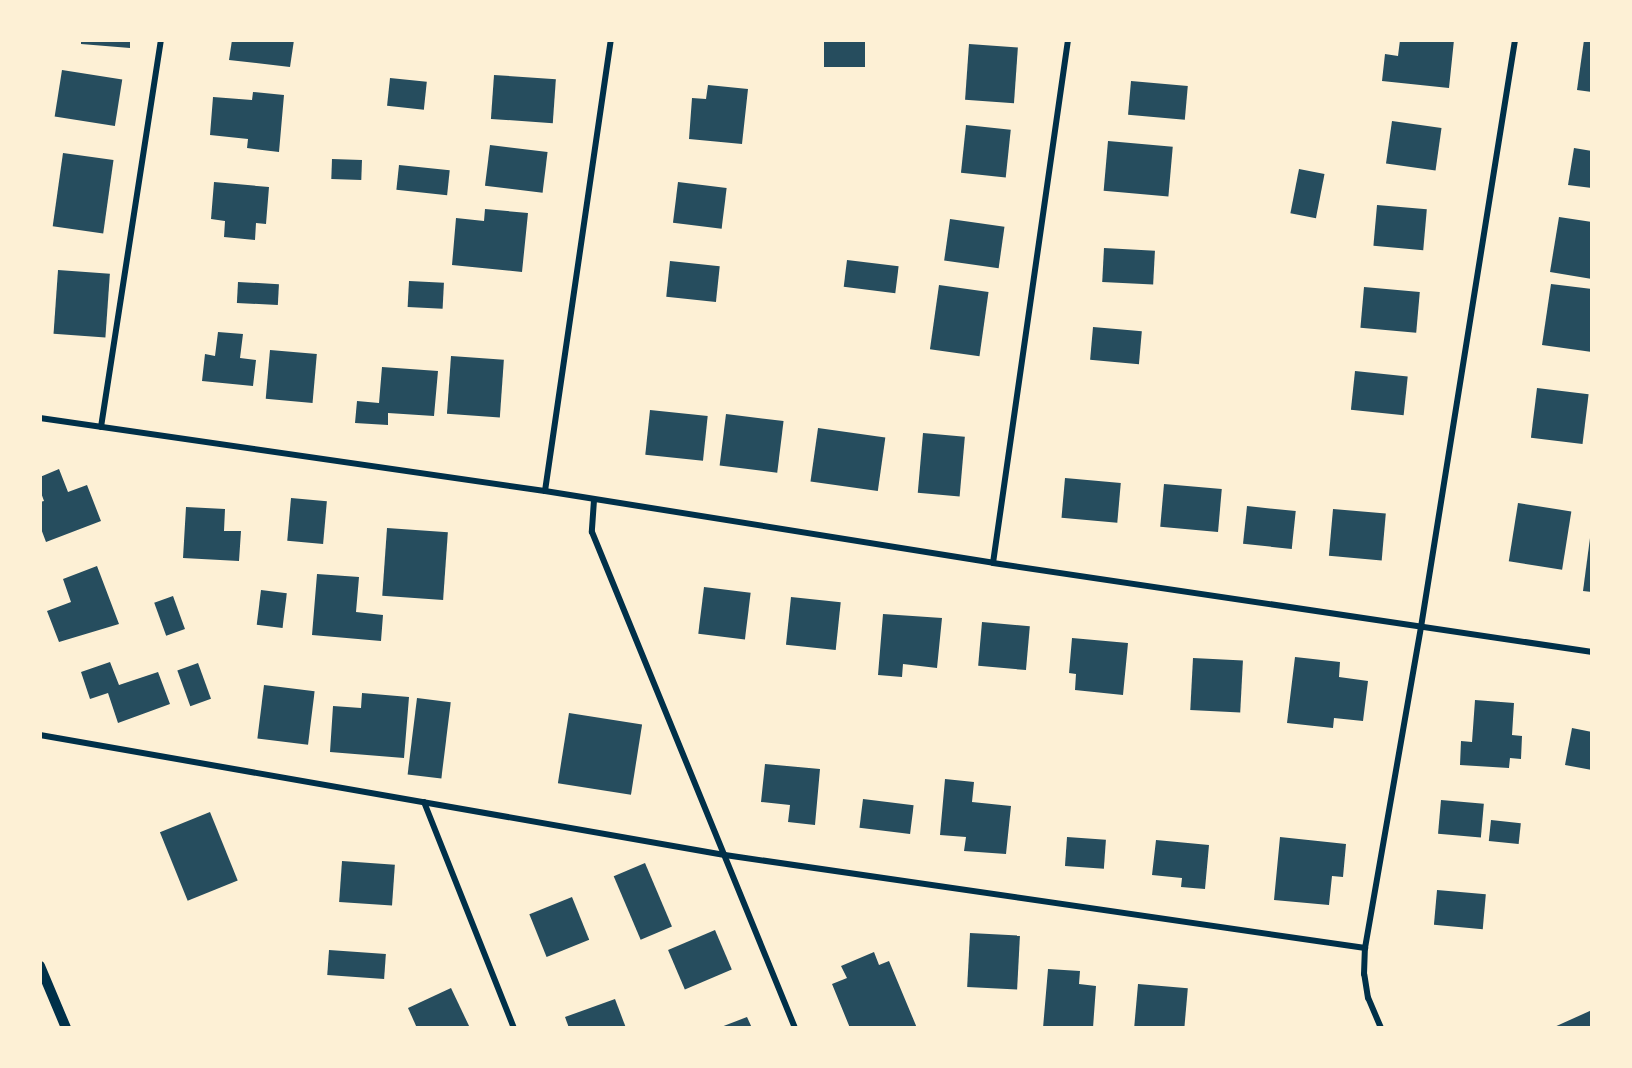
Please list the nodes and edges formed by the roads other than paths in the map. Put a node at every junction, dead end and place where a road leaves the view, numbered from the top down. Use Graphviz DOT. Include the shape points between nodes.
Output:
graph roads {
  1 [pos="161,40"];
  2 [pos="611,40"];
  3 [pos="1068,40"];
  4 [pos="1515,40"];
  5 [pos="40,418"];
  6 [pos="101,427"];
  7 [pos="545,491"];
  8 [pos="594,500"];
  9 [pos="993,563"];
  10 [pos="1421,627"];
  11 [pos="1592,652"];
  12 [pos="40,735"];
  13 [pos="424,802"];
  14 [pos="725,855"];
  15 [pos="1365,948"];
  16 [pos="40,966"];
  17 [pos="66,1028"];
  18 [pos="514,1028"];
  19 [pos="795,1028"];
  20 [pos="1381,1028"];
  1 -- 6 [label="street"];
  2 -- 7 [label="street"];
  3 -- 9 [label="street"];
  4 -- 10 [label="street"];
  5 -- 6 [label="street"];
  6 -- 7 [label="street"];
  7 -- 8 [label="street"];
  8 -- 9 [label="street"];
  8 -- 14 [label="street" via="592,532"];
  9 -- 10 [label="street"];
  10 -- 11 [label="street"];
  10 -- 15 [label="street"];
  12 -- 13 [label="street"];
  13 -- 14 [label="street"];
  13 -- 18 [label="street"];
  14 -- 15 [label="street"];
  14 -- 19 [label="street"];
  15 -- 20 [label="street" via="1368,998"];
  16 -- 17 [label="street"];
}
